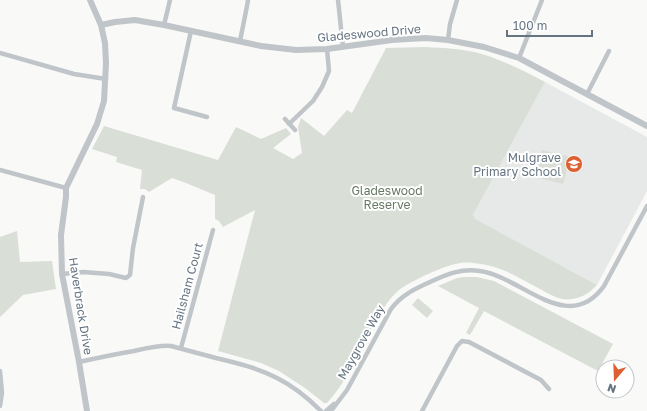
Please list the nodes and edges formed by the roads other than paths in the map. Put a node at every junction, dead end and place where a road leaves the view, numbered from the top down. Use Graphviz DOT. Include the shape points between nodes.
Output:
graph roads {
  1 [pos="90,0"];
  2 [pos="170,0"];
  3 [pos="248,0"];
  4 [pos="338,0"];
  5 [pos="457,0"];
  6 [pos="542,0"];
  7 [pos="164,25"];
  8 [pos="101,26"];
  9 [pos="191,31"];
  10 [pos="448,40"];
  11 [pos="240,41"];
  12 [pos="343,47"];
  13 [pos="327,49"];
  14 [pos="609,51"];
  15 [pos="0,53"];
  16 [pos="519,58"];
  17 [pos="106,79"];
  18 [pos="587,94"];
  19 [pos="207,116"];
  20 [pos="285,119"];
  21 [pos="289,124"];
  22 [pos="647,126"];
  23 [pos="295,130"];
  24 [pos="0,170"];
  25 [pos="66,188"];
  26 [pos="143,197"];
  27 [pos="647,206"];
  28 [pos="642,216"];
  29 [pos="647,219"];
  30 [pos="213,230"];
  31 [pos="62,274"];
  32 [pos="181,348"];
  33 [pos="79,362"];
  34 [pos="0,371"];
  35 [pos="549,389"];
  36 [pos="338,400"];
  37 [pos="0,406"];
  38 [pos="424,410"];
  39 [pos="87,411"];
  40 [pos="321,411"];
  41 [pos="326,411"];
  42 [pos="331,411"];
  1 -- 8 [label="street, Haverbrack Drive"];
  2 -- 7 [label="street"];
  3 -- 11 [label="street"];
  4 -- 12 [label="street"];
  5 -- 10 [label="street"];
  6 -- 16 [label="street"];
  7 -- 8 [label="street, Gladeswood Drive" via="135,20"];
  7 -- 9 [label="street, Gladeswood Drive"];
  8 -- 17 [label="street, Haverbrack Drive"];
  9 -- 11 [label="street, Gladeswood Drive"];
  9 -- 19 [label="street" via="174,108"];
  10 -- 12 [label="street, Gladeswood Drive" via="392,40"];
  10 -- 16 [label="street, Gladeswood Drive" via="484,47"];
  11 -- 13 [label="street, Gladeswood Drive" via="296,50"];
  12 -- 13 [label="street, Gladeswood Drive"];
  13 -- 21 [label="street" via="329,71 322,87 313,101"];
  14 -- 18 [label="street"];
  15 -- 17 [label="street" via="74,74"];
  16 -- 18 [label="street, Gladeswood Drive"];
  17 -- 25 [label="street, Haverbrack Drive" via="99,118"];
  18 -- 22 [label="street, Gladeswood Drive"];
  20 -- 21 [label="street"];
  21 -- 23 [label="street"];
  24 -- 25 [label="street"];
  25 -- 31 [label="street, Haverbrack Drive" via="61,235"];
  26 -- 31 [label="street" via="130,275 126,278 83,272"];
  27 -- 28 [label="street, Maygrove Way"];
  28 -- 29 [label="street"];
  28 -- 36 [label="street, Maygrove Way" via="604,286 594,297 581,304 554,304 502,277 479,270 458,271 411,291 390,309 347,390"];
  30 -- 32 [label="street, Hailsham Court"];
  31 -- 33 [label="street, Haverbrack Drive"];
  32 -- 33 [label="street" via="158,346"];
  32 -- 40 [label="street" via="269,374 290,386"];
  33 -- 39 [label="street, Haverbrack Drive"];
  34 -- 37 [label="street"];
  35 -- 38 [label="street" via="541,380 469,342 462,341"];
  36 -- 41 [label="street, Maygrove Way"];
  36 -- 42 [label="street, Maygrove Way"];
}
